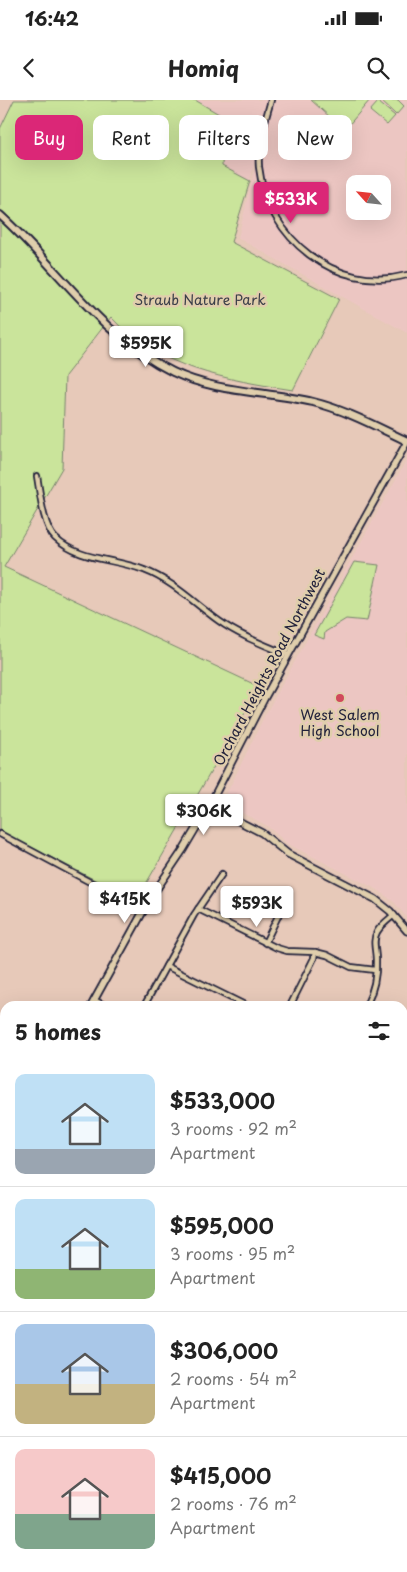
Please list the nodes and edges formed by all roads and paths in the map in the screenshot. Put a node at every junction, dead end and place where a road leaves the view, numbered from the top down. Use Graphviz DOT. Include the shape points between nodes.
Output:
graph roads {
  1 [pos="271,100"];
  2 [pos="0,215"];
  3 [pos="407,275"];
  4 [pos="407,442"];
  5 [pos="37,476"];
  6 [pos="288,655"];
  7 [pos="210,806"];
  8 [pos="0,834"];
  9 [pos="222,874"];
  10 [pos="278,904"];
  11 [pos="198,909"];
  12 [pos="144,911"];
  13 [pos="394,915"];
  14 [pos="407,930"];
  15 [pos="265,943"];
  16 [pos="315,952"];
  17 [pos="166,966"];
  18 [pos="375,970"];
  19 [pos="94,1000"];
  20 [pos="147,1001"];
  21 [pos="237,1001"];
  22 [pos="292,1001"];
  23 [pos="368,1001"];
  1 -- 3 [label="street" via="262,132 259,167 267,200 286,234 316,260 344,272 378,278"];
  2 -- 4 [label="main road" via="109,328 171,371 214,386 321,404"];
  4 -- 6 [label="street, Orchard Heights Road Northwest"];
  5 -- 6 [label="street" via="49,532 65,547 156,575 230,628"];
  6 -- 7 [label="street, Orchard Heights Road Northwest"];
  7 -- 12 [label="street, Orchard Heights Road Northwest"];
  7 -- 13 [label="street" via="262,833 288,854 375,899"];
  8 -- 12 [label="street"];
  9 -- 11 [label="street"];
  10 -- 15 [label="street" via="279,914"];
  11 -- 15 [label="street"];
  11 -- 17 [label="street"];
  12 -- 19 [label="street, Orchard Heights Road Northwest"];
  13 -- 14 [label="street"];
  13 -- 18 [label="street" via="376,933"];
  15 -- 16 [label="street" via="287,951"];
  16 -- 18 [label="street" via="351,967"];
  16 -- 22 [label="street"];
  17 -- 20 [label="street"];
  17 -- 21 [label="street"];
  18 -- 23 [label="street"];
}
